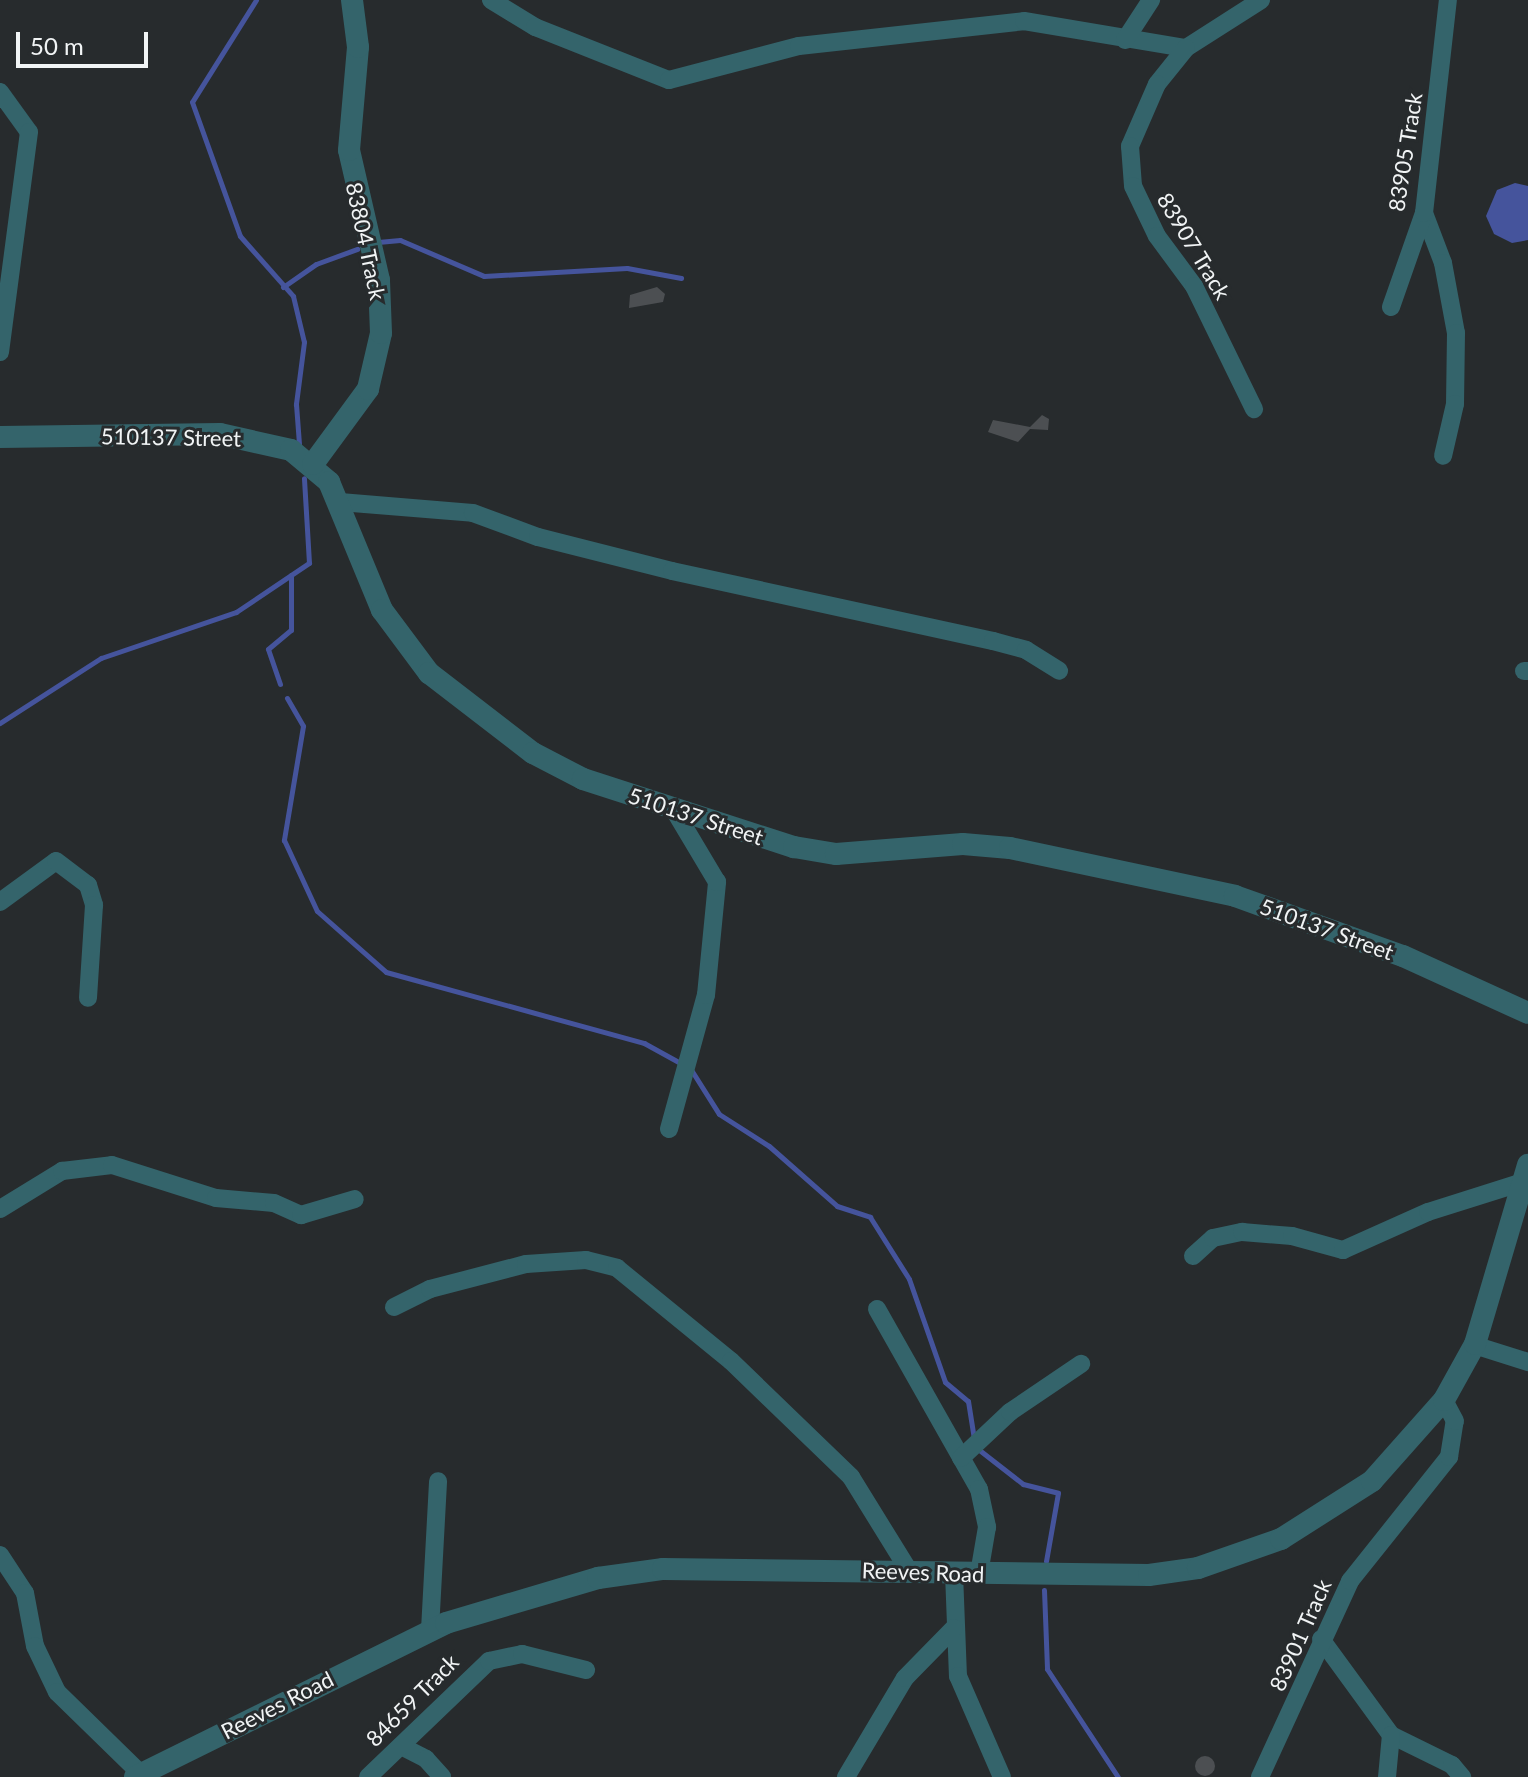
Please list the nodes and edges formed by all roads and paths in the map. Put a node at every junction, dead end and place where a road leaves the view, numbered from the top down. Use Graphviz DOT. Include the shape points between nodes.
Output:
graph roads {
  1 [pos="352,0"];
  2 [pos="491,0"];
  3 [pos="1151,0"];
  4 [pos="1261,0"];
  5 [pos="1448,0"];
  6 [pos="1125,40"];
  7 [pos="1186,48"];
  8 [pos="0,92"];
  9 [pos="1424,213"];
  10 [pos="1391,307"];
  11 [pos="0,352"];
  12 [pos="1254,409"];
  13 [pos="0,437"];
  14 [pos="1443,456"];
  15 [pos="313,464"];
  16 [pos="340,502"];
  17 [pos="1059,671"];
  18 [pos="674,810"];
  19 [pos="0,902"];
  20 [pos="88,998"];
  21 [pos="1528,1013"];
  22 [pos="669,1129"];
  23 [pos="1526,1173"];
  24 [pos="355,1199"];
  25 [pos="0,1209"];
  26 [pos="1193,1256"];
  27 [pos="394,1307"];
  28 [pos="877,1309"];
  29 [pos="1474,1345"];
  30 [pos="1528,1362"];
  31 [pos="1081,1364"];
  32 [pos="1444,1400"];
  33 [pos="961,1458"];
  34 [pos="438,1481"];
  35 [pos="0,1555"];
  36 [pos="909,1571"];
  37 [pos="954,1573"];
  38 [pos="979,1574"];
  39 [pos="954,1628"];
  40 [pos="430,1630"];
  41 [pos="1321,1639"];
  42 [pos="586,1670"];
  43 [pos="1391,1735"];
  44 [pos="401,1746"];
  45 [pos="138,1776"];
  46 [pos="368,1777"];
  47 [pos="442,1777"];
  48 [pos="846,1777"];
  49 [pos="1002,1777"];
  50 [pos="1260,1777"];
  51 [pos="1387,1777"];
  52 [pos="1462,1777"];
  1 -- 15 [label="street, 83804 Track" via="358,47 349,150 379,280 381,333 368,389"];
  2 -- 6 [label="street" via="535,27 669,80 799,46 1024,21"];
  3 -- 6 [label="street"];
  4 -- 7 [label="street"];
  5 -- 9 [label="street, 83905 Track"];
  6 -- 7 [label="street"];
  7 -- 12 [label="street, 83907 Track" via="1157,84 1130,146 1143,212 1194,286"];
  8 -- 11 [label="street" via="29,132"];
  9 -- 10 [label="street, 83905 Track"];
  9 -- 14 [label="street" via="1443,263 1456,333 1455,404"];
  13 -- 15 [label="street, 510137 Street" via="220,434 260,440"];
  15 -- 16 [label="street, 510137 Street"];
  16 -- 17 [label="street" via="473,513 538,537 657,567 993,641 1026,650"];
  16 -- 18 [label="street, 510137 Street" via="382,610 429,673 533,753"];
  18 -- 21 [label="street, 510137 Street" via="836,854 963,844 1136,872 1235,896 1403,956"];
  18 -- 22 [label="street" via="717,882 706,995"];
  19 -- 20 [label="street" via="56,861 88,885 94,905"];
  23 -- 26 [label="street" via="1343,1250 1292,1236 1242,1232 1213,1238"];
  23 -- 29 [label="street, Reeves Road"];
  24 -- 25 [label="street" via="301,1215 274,1203 216,1198 112,1165 62,1171"];
  27 -- 36 [label="street" via="430,1289 526,1264 586,1260 617,1268 731,1361 851,1477"];
  28 -- 33 [label="street"];
  29 -- 30 [label="street"];
  29 -- 32 [label="street, Reeves Road"];
  31 -- 33 [label="street" via="1000,1419"];
  32 -- 38 [label="street, Reeves Road" via="1372,1481 1313,1523 1242,1555 1149,1575"];
  32 -- 41 [label="street, 83901 Track" via="1455,1421 1449,1457 1367,1556"];
  33 -- 38 [label="street" via="985,1511"];
  34 -- 40 [label="street"];
  35 -- 45 [label="street" via="25,1593 35,1646 52,1685"];
  36 -- 37 [label="street, Reeves Road"];
  36 -- 40 [label="street, Reeves Road" via="663,1569 531,1594"];
  37 -- 38 [label="street, Reeves Road"];
  37 -- 39 [label="street"];
  39 -- 48 [label="street" via="905,1678"];
  39 -- 49 [label="street" via="958,1676"];
  40 -- 45 [label="street, Reeves Road"];
  41 -- 43 [label="street"];
  41 -- 50 [label="street, 83901 Track"];
  42 -- 44 [label="street, 84659 Track" via="522,1654 489,1661"];
  43 -- 51 [label="street"];
  43 -- 52 [label="street" via="1452,1765"];
  44 -- 46 [label="street, 84659 Track"];
  44 -- 47 [label="street" via="426,1759"];
}
